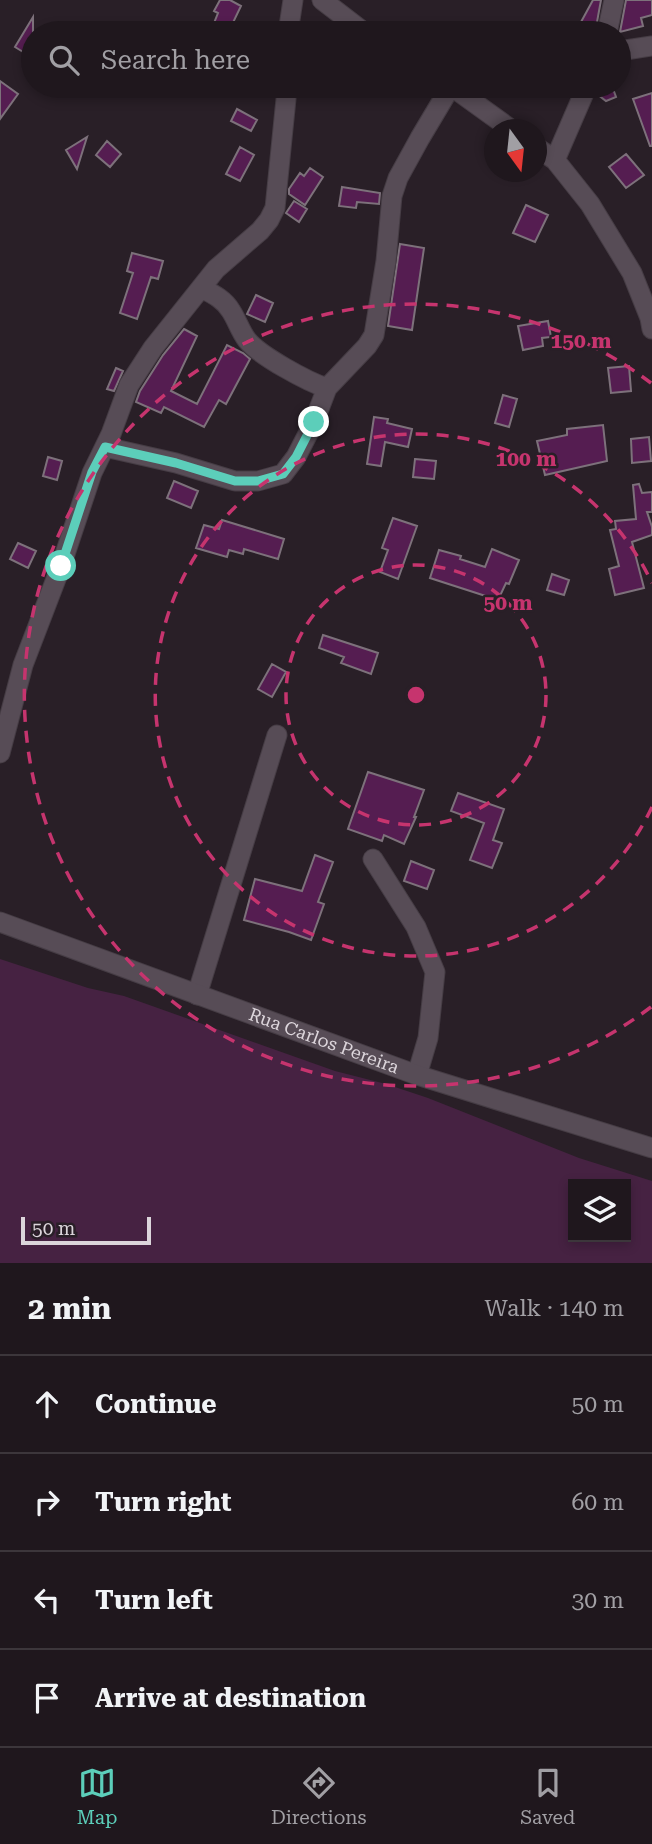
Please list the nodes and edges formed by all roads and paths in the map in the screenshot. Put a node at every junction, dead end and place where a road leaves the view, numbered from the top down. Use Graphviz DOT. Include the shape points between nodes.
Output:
graph roads {
  1 [pos="293,0"];
  2 [pos="322,0"];
  3 [pos="615,0"];
  4 [pos="290,21"];
  5 [pos="349,21"];
  6 [pos="610,21"];
  7 [pos="652,46"];
  8 [pos="631,49"];
  9 [pos="286,98"];
  10 [pos="444,98"];
  11 [pos="468,98"];
  12 [pos="582,98"];
  13 [pos="497,119"];
  14 [pos="547,154"];
  15 [pos="555,160"];
  16 [pos="201,288"];
  17 [pos="652,329"];
  18 [pos="327,388"];
  19 [pos="105,447"];
  20 [pos="277,736"];
  21 [pos="0,753"];
  22 [pos="373,859"];
  23 [pos="0,922"];
  24 [pos="197,995"];
  25 [pos="417,1075"];
  26 [pos="652,1148"];
  1 -- 4 [label="street"];
  2 -- 5 [label="street"];
  3 -- 6 [label="street"];
  7 -- 8 [label="street"];
  9 -- 16 [label="street" via="270,220"];
  10 -- 18 [label="street" via="392,196 374,335"];
  11 -- 13 [label="street"];
  12 -- 15 [label="street"];
  14 -- 15 [label="street"];
  15 -- 17 [label="street" via="590,204 632,273"];
  16 -- 18 [label="street" via="230,308 249,342"];
  16 -- 19 [label="street" via="130,385"];
  18 -- 19 [label="street" via="296,457 283,474 270,479 235,481"];
  19 -- 21 [label="street" via="23,665"];
  20 -- 24 [label="street"];
  22 -- 25 [label="street" via="416,928 435,972 428,1038"];
  23 -- 24 [label="street, Rua Carlos Pereira"];
  24 -- 25 [label="street, Rua Carlos Pereira"];
  25 -- 26 [label="street, Rua Carlos Pereira"];
}
